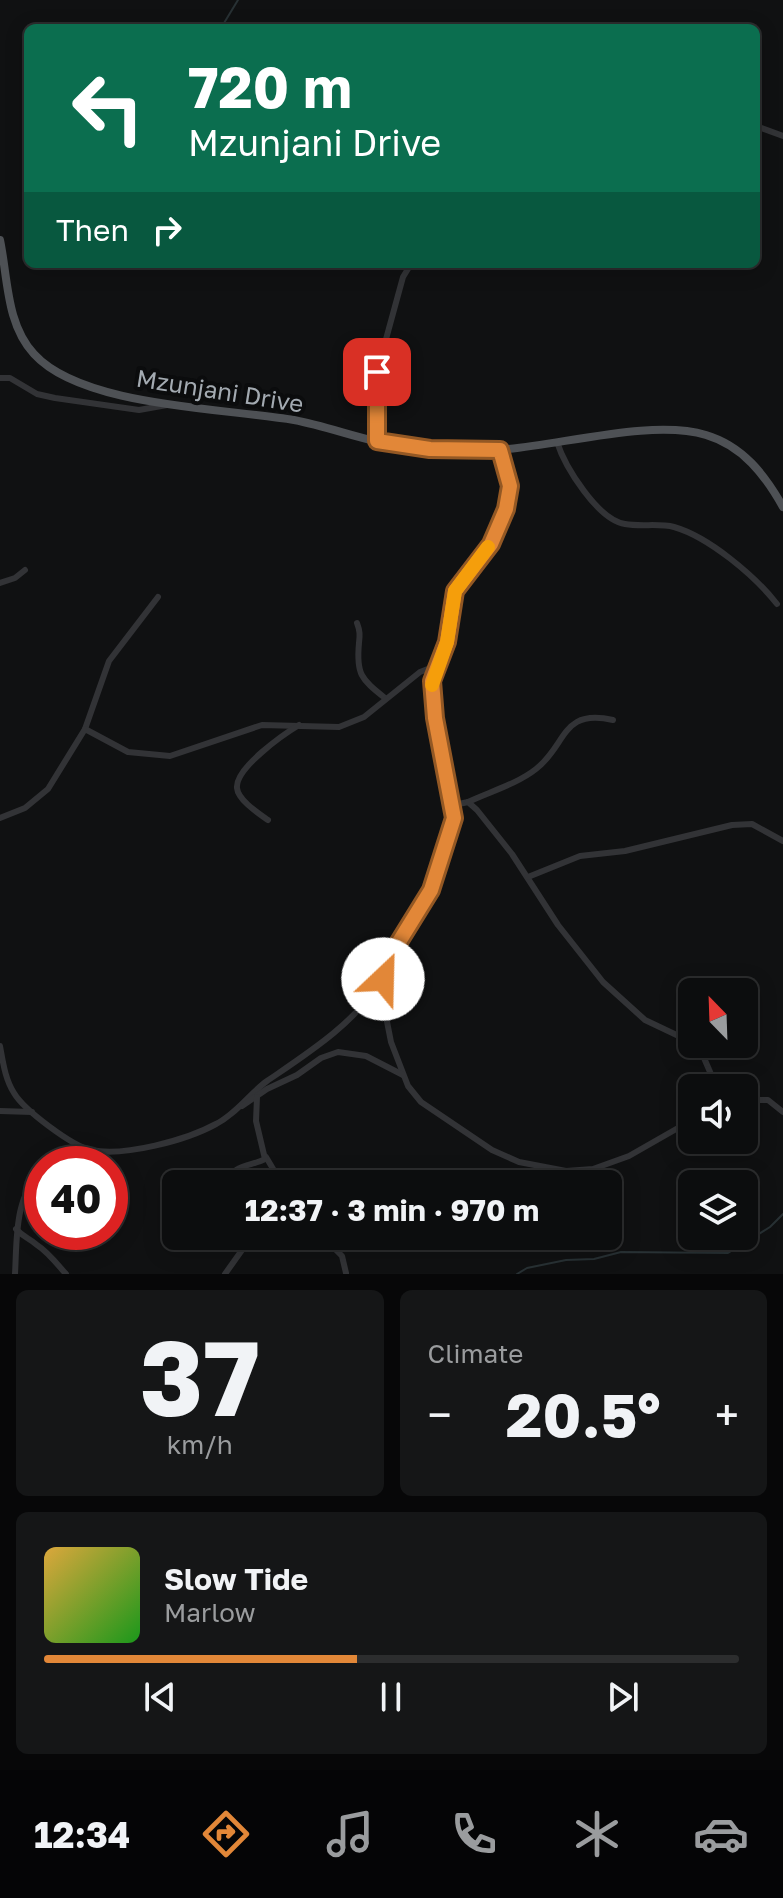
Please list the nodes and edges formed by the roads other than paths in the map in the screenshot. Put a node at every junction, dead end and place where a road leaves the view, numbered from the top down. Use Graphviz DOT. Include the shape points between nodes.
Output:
graph roads {
  1 [pos="760,127"];
  2 [pos="783,136"];
  3 [pos="0,240"];
  4 [pos="409,268"];
  5 [pos="0,378"];
  6 [pos="170,404"];
  7 [pos="377,441"];
  8 [pos="557,442"];
  9 [pos="500,450"];
  10 [pos="783,507"];
  11 [pos="25,570"];
  12 [pos="0,583"];
  13 [pos="158,597"];
  14 [pos="777,604"];
  15 [pos="357,623"];
  16 [pos="438,665"];
  17 [pos="385,698"];
  18 [pos="613,720"];
  19 [pos="299,725"];
  20 [pos="85,729"];
  21 [pos="451,802"];
  22 [pos="468,802"];
  23 [pos="0,818"];
  24 [pos="268,820"];
  25 [pos="783,841"];
  26 [pos="528,877"];
  27 [pos="383,979"];
  28 [pos="0,1046"];
  29 [pos="711,1074"];
  30 [pos="403,1075"];
  31 [pos="257,1097"];
  32 [pos="758,1100"];
  33 [pos="234,1110"];
  34 [pos="0,1111"];
  35 [pos="783,1112"];
  36 [pos="35,1113"];
  37 [pos="678,1128"];
  38 [pos="77,1146"];
  39 [pos="128,1149"];
  40 [pos="266,1157"];
  41 [pos="235,1170"];
  42 [pos="274,1170"];
  43 [pos="24,1204"];
  44 [pos="16,1229"];
  45 [pos="242,1250"];
  46 [pos="336,1250"];
  47 [pos="346,1273"];
  48 [pos="15,1274"];
  49 [pos="66,1274"];
  50 [pos="225,1274"];
  1 -- 2 [label="street"];
  3 -- 6 [label="main road, Mzunjani Drive" via="17,328 34,354 67,379"];
  4 -- 7 [label="street" via="377,372"];
  5 -- 6 [label="street" via="55,398 145,410"];
  6 -- 7 [label="main road, Mzunjani Drive" via="295,420"];
  7 -- 9 [label="main road, Mzunjani Drive" via="417,448"];
  8 -- 9 [label="main road, Mzunjani Drive"];
  8 -- 10 [label="main road, Mzunjani Drive" via="653,431 705,434 749,459"];
  8 -- 14 [label="street" via="567,466 608,517 692,534 758,582"];
  9 -- 16 [label="street" via="510,486 506,509 491,544 455,591"];
  11 -- 12 [label="street"];
  13 -- 20 [label="street" via="109,661"];
  15 -- 17 [label="street" via="360,676"];
  16 -- 17 [label="street"];
  16 -- 21 [label="street" via="432,699"];
  17 -- 19 [label="street" via="346,724"];
  18 -- 22 [label="street" via="579,719 538,767"];
  19 -- 20 [label="street" via="262,725 170,756 128,752"];
  19 -- 24 [label="street" via="272,743 237,784 241,797"];
  20 -- 23 [label="street" via="48,789 25,808"];
  21 -- 22 [label="street"];
  21 -- 27 [label="street" via="452,827 431,890 389,958"];
  22 -- 26 [label="street"];
  25 -- 26 [label="street" via="752,824 732,825 625,851 580,856"];
  26 -- 29 [label="street" via="603,982 645,1020 674,1032 700,1054"];
  27 -- 30 [label="street" via="386,1019"];
  27 -- 33 [label="street" via="322,1043"];
  28 -- 36 [label="street" via="14,1094"];
  30 -- 31 [label="street" via="366,1056 338,1052"];
  30 -- 37 [label="street" via="421,1102 492,1150 554,1170 606,1164"];
  31 -- 33 [label="street"];
  31 -- 40 [label="street" via="256,1125"];
  32 -- 35 [label="street" via="768,1100"];
  33 -- 39 [label="street" via="211,1127"];
  34 -- 36 [label="street"];
  36 -- 38 [label="street"];
  40 -- 41 [label="street"];
  40 -- 42 [label="street"];
  43 -- 44 [label="street"];
  44 -- 48 [label="street"];
  44 -- 49 [label="street"];
  45 -- 50 [label="street"];
  46 -- 47 [label="street"];
}
